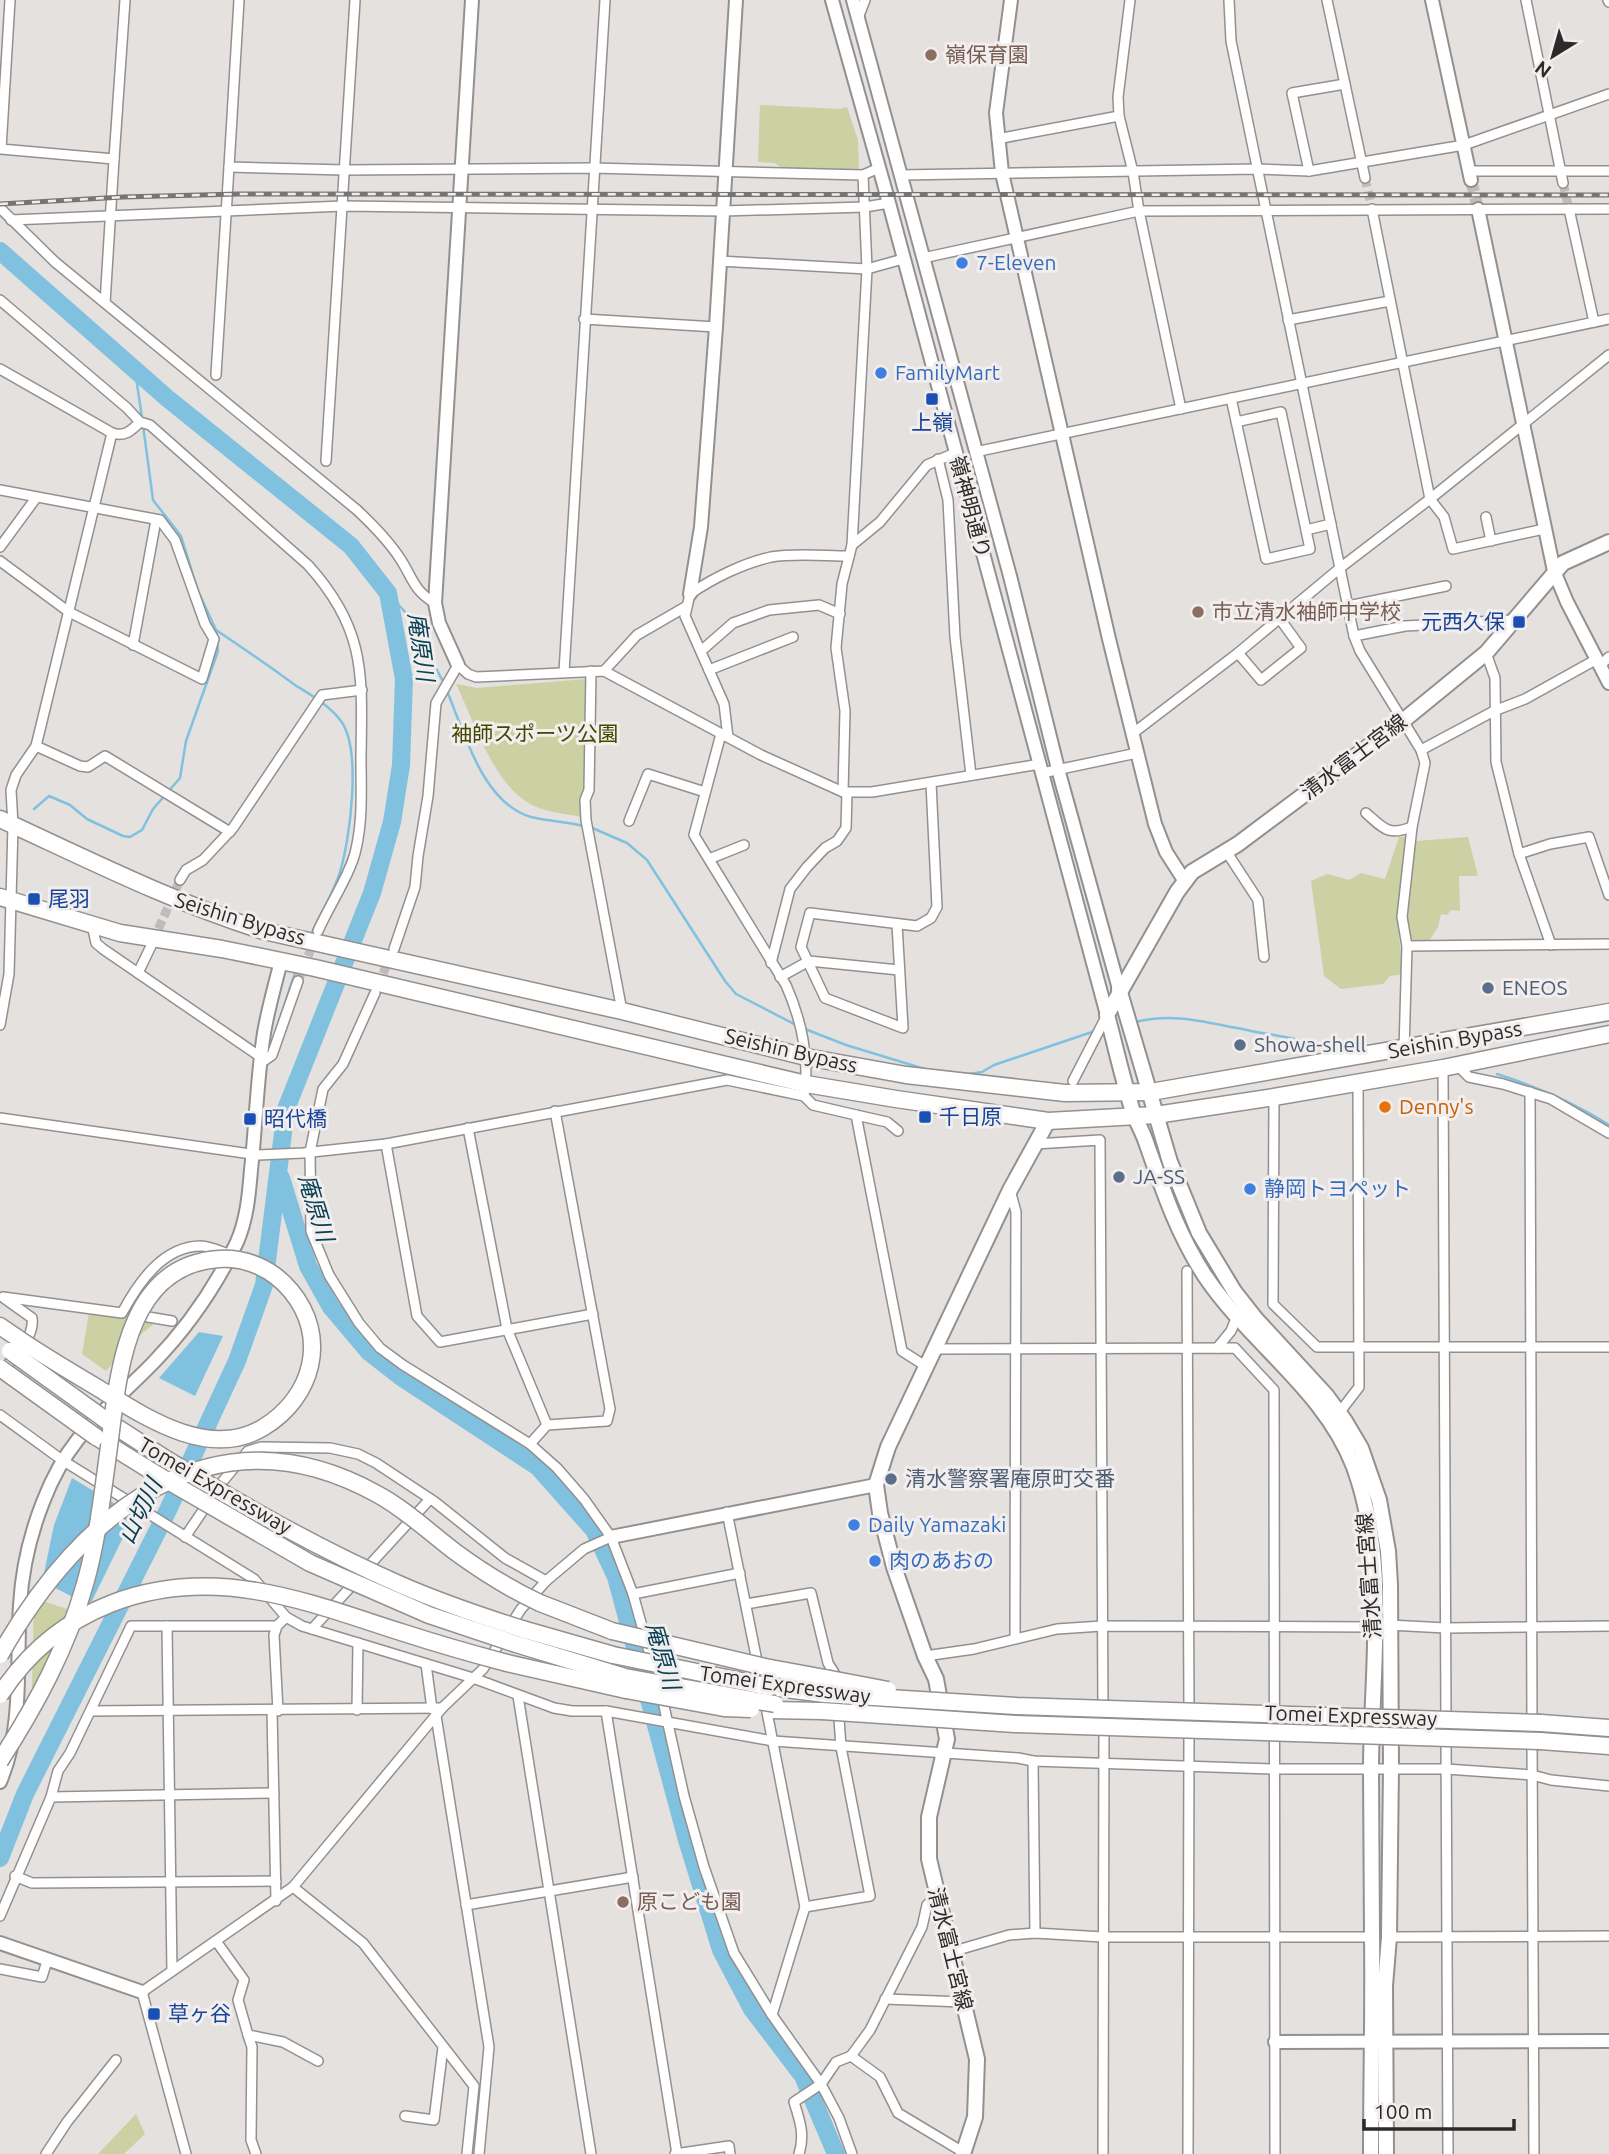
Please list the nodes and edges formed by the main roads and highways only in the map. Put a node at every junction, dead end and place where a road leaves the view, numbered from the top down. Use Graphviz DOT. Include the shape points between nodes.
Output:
graph roads {
  1 [pos="1609,542"];
  2 [pos="7,822"];
  3 [pos="6,900"];
  4 [pos="1119,989"];
  5 [pos="1609,1012"];
  6 [pos="1609,1034"];
  7 [pos="1128,1092"];
  8 [pos="1151,1092"];
  9 [pos="1156,1115"];
  10 [pos="1135,1116"];
  11 [pos="1048,1121"];
  12 [pos="0,1326"];
  13 [pos="10,1344"];
  14 [pos="0,1368"];
  15 [pos="1382,1626"];
  16 [pos="519,1637"];
  17 [pos="0,1655"];
  18 [pos="626,1684"];
  19 [pos="825,1686"];
  20 [pos="0,1695"];
  21 [pos="1609,1722"];
  22 [pos="1548,1723"];
  23 [pos="1609,1728"];
  24 [pos="1609,1746"];
  25 [pos="0,1761"];
  26 [pos="963,2153"];
  27 [pos="1371,2154"];
  28 [pos="1386,2154"];
  1 -- 4 [label="main road, 清水富士宮線" via="1563,563 1486,653 1404,720 1192,872"];
  2 -- 7 [label="highway, Seishin Bypass" via="190,906 264,931 322,938 372,956 806,1057 954,1081 1065,1093"];
  3 -- 11 [label="highway, Seishin Bypass" via="120,933 315,968 805,1090"];
  4 -- 7 [label="main road, 清水富士宮線" via="1107,1015"];
  4 -- 8 [label="main road, 清水富士宮線"];
  5 -- 8 [label="highway, Seishin Bypass"];
  6 -- 9 [label="highway, Seishin Bypass" via="1450,1066"];
  7 -- 8 [label="highway, Seishin Bypass"];
  7 -- 10 [label="main road, 清水富士宮線"];
  8 -- 9 [label="main road, 清水富士宮線"];
  9 -- 10 [label="highway, Seishin Bypass"];
  9 -- 15 [label="main road, 清水富士宮線" via="1185,1202 1234,1290 1326,1395 1361,1448 1379,1500 1388,1551 1390,1585"];
  10 -- 11 [label="highway, Seishin Bypass"];
  10 -- 15 [label="main road, 清水富士宮線" via="1171,1215 1206,1277 1304,1388 1346,1448 1371,1532"];
  11 -- 26 [label="main road, 清水富士宮線" via="1010,1190 888,1447 876,1485 894,1567 936,1679 947,1740 929,1816 929,1859 977,2059 975,2117"];
  12 -- 13 [label="highway"];
  13 -- 16 [label="highway, Tomei Expressway, bridge" via="107,1421 274,1522"];
  13 -- 25 [label="highway, bridge" via="40,1353 72,1372 103,1392 114,1398 125,1405 138,1413 178,1431 214,1439 258,1430 277,1419 299,1395 312,1360 312,1338 300,1303 260,1266 228,1258 209,1259 173,1273 149,1297 128,1335 118,1383 116,1396 114,1410 108,1452 107,1465 96,1535 77,1609 45,1687"];
  14 -- 16 [label="highway, Tomei Expressway, bridge" via="96,1437 310,1563 429,1615"];
  15 -- 27 [label="main road, 清水富士宮線" via="1371,1767"];
  15 -- 28 [label="main road, 清水富士宮線" via="1391,1768"];
  16 -- 18 [label="highway, Tomei Expressway"];
  16 -- 19 [label="highway, Tomei Expressway, bridge" via="770,1687"];
  17 -- 19 [label="highway, bridge" via="59,1568 113,1514 166,1482 215,1465 279,1461 314,1467 360,1485 397,1506 480,1570 540,1603 612,1631"];
  18 -- 20 [label="highway, bridge" via="507,1663 268,1594 183,1587 130,1596 93,1611 37,1650"];
  18 -- 24 [label="highway, Tomei Expressway, bridge" via="773,1707 1015,1724"];
  19 -- 22 [label="highway, Tomei Expressway, bridge" via="970,1704"];
  21 -- 22 [label="highway"];
  22 -- 23 [label="highway, Tomei Expressway"];
}
